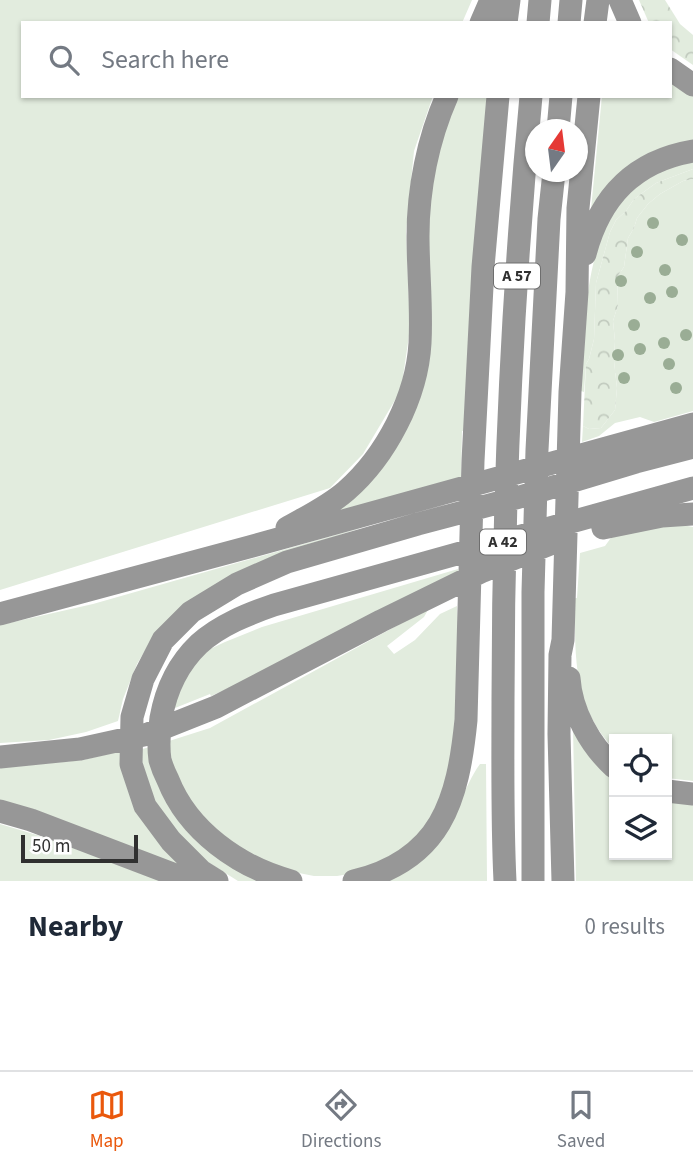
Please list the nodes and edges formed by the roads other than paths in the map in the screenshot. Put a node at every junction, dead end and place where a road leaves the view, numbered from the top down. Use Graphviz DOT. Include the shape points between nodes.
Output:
graph roads {
  1 [pos="597,0"];
  2 [pos="620,0"];
  3 [pos="595,21"];
  4 [pos="629,21"];
  5 [pos="672,70"];
  6 [pos="693,85"];
  7 [pos="446,98"];
  8 [pos="498,98"];
  9 [pos="531,98"];
  10 [pos="561,98"];
  11 [pos="589,98"];
  12 [pos="559,119"];
  13 [pos="693,151"];
  14 [pos="553,182"];
  15 [pos="576,292"];
  16 [pos="693,424"];
  17 [pos="693,447"];
  18 [pos="693,488"];
  19 [pos="669,496"];
  20 [pos="693,514"];
  21 [pos="579,532"];
  22 [pos="249,547"];
  23 [pos="0,614"];
  24 [pos="563,640"];
  25 [pos="0,757"];
  26 [pos="609,761"];
  27 [pos="672,791"];
  28 [pos="693,794"];
  29 [pos="0,811"];
  30 [pos="191,881"];
  31 [pos="217,881"];
  32 [pos="291,881"];
  33 [pos="354,881"];
  34 [pos="505,881"];
  35 [pos="533,881"];
  36 [pos="563,881"];
  1 -- 3 [label="highway"];
  2 -- 4 [label="highway"];
  5 -- 6 [label="highway"];
  7 -- 22 [label="highway" via="423,177 418,234 420,346 401,417 381,453 344,493"];
  8 -- 33 [label="highway" via="483,267 462,759 453,796 436,831 421,849 371,877"];
  9 -- 34 [label="highway, A 57" via="507,456"];
  10 -- 12 [label="highway"];
  11 -- 15 [label="highway" via="578,208"];
  13 -- 15 [label="highway" via="658,160 617,190 590,236"];
  14 -- 35 [label="highway, A 57" via="537,450"];
  15 -- 24 [label="highway"];
  16 -- 22 [label="highway"];
  17 -- 31 [label="highway, A 42" via="287,562 237,584 191,612 163,640 143,679 132,717 131,764 145,806 171,841"];
  18 -- 19 [label="highway, A 42"];
  19 -- 21 [label="highway, A 42"];
  19 -- 32 [label="highway, A 42" via="252,613 200,643 171,682 160,725 160,762 173,795 192,822 252,867"];
  20 -- 21 [label="highway"];
  21 -- 25 [label="highway" via="483,571 216,707 148,734 80,749"];
  22 -- 23 [label="highway"];
  24 -- 26 [label="highway" via="577,710 590,740"];
  24 -- 36 [label="highway" via="559,734"];
  27 -- 28 [label="highway"];
  29 -- 30 [label="highway"];
}
